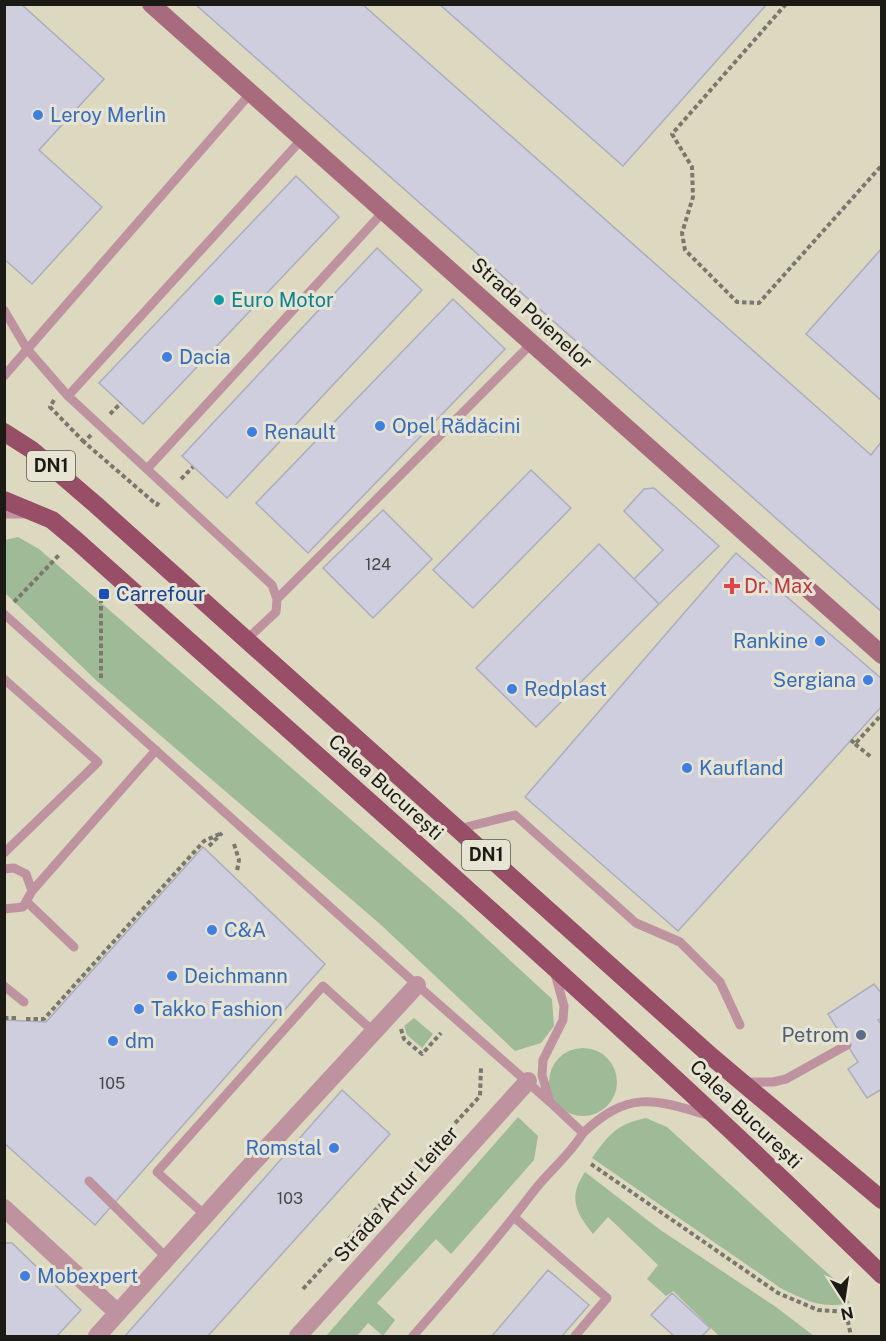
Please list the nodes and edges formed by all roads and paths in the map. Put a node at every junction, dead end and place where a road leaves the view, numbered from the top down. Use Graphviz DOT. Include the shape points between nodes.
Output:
graph roads {
  1 [pos="151,4"];
  2 [pos="786,4"];
  3 [pos="250,94"];
  4 [pos="302,139"];
  5 [pos="882,165"];
  6 [pos="384,211"];
  7 [pos="4,310"];
  8 [pos="532,343"];
  9 [pos="27,349"];
  10 [pos="4,376"];
  11 [pos="68,396"];
  12 [pos="4,432"];
  13 [pos="147,469"];
  14 [pos="4,500"];
  15 [pos="4,514"];
  16 [pos="52,520"];
  17 [pos="66,561"];
  18 [pos="92,584"];
  19 [pos="277,599"];
  20 [pos="12,605"];
  21 [pos="4,614"];
  22 [pos="245,641"];
  23 [pos="882,655"];
  24 [pos="4,679"];
  25 [pos="101,684"];
  26 [pos="882,714"];
  27 [pos="851,740"];
  28 [pos="855,744"];
  29 [pos="156,750"];
  30 [pos="871,757"];
  31 [pos="457,829"];
  32 [pos="222,833"];
  33 [pos="209,846"];
  34 [pos="4,854"];
  35 [pos="6,868"];
  36 [pos="237,871"];
  37 [pos="32,891"];
  38 [pos="27,902"];
  39 [pos="6,912"];
  40 [pos="74,947"];
  41 [pos="552,963"];
  42 [pos="417,985"];
  43 [pos="4,986"];
  44 [pos="24,1002"];
  45 [pos="4,1018"];
  46 [pos="403,1020"];
  47 [pos="740,1025"];
  48 [pos="374,1032"];
  49 [pos="441,1033"];
  50 [pos="847,1045"];
  51 [pos="481,1068"];
  52 [pos="528,1081"];
  53 [pos="742,1082"];
  54 [pos="550,1101"];
  55 [pos="719,1119"];
  56 [pos="583,1133"];
  57 [pos="591,1164"];
  58 [pos="89,1181"];
  59 [pos="880,1193"];
  60 [pos="4,1208"];
  61 [pos="206,1215"];
  62 [pos="515,1218"];
  63 [pos="167,1258"];
  64 [pos="881,1276"];
  65 [pos="303,1289"];
  66 [pos="118,1313"];
  67 [pos="97,1336"];
  68 [pos="298,1336"];
  69 [pos="413,1336"];
  70 [pos="575,1336"];
  71 [pos="851,1336"];
  1 -- 3 [label="street, Strada Poienelor"];
  2 -- 5 [label="path" via="672,134 692,167 693,197 682,232 685,250 737,302 759,303"];
  3 -- 4 [label="street, Strada Poienelor"];
  3 -- 9 [label="lane"];
  4 -- 6 [label="street, Strada Poienelor"];
  4 -- 11 [label="lane"];
  6 -- 8 [label="street, Strada Poienelor"];
  6 -- 13 [label="lane"];
  7 -- 9 [label="lane"];
  8 -- 19 [label="lane"];
  8 -- 23 [label="street, Strada Poienelor"];
  9 -- 10 [label="lane"];
  9 -- 11 [label="lane"];
  11 -- 13 [label="lane"];
  12 -- 22 [label="main road, Calea București / DN1" via="26,445"];
  13 -- 19 [label="lane" via="272,585"];
  14 -- 16 [label="main road, Calea București / DN1"];
  15 -- 16 [label="lane"];
  16 -- 41 [label="main road, Calea București / DN1"];
  17 -- 20 [label="path" via="57,553"];
  18 -- 25 [label="path" via="102,593"];
  19 -- 22 [label="lane" via="276,612"];
  21 -- 29 [label="lane"];
  22 -- 31 [label="main road, Calea București / DN1"];
  24 -- 34 [label="lane" via="98,762"];
  26 -- 28 [label="path"];
  27 -- 28 [label="path"];
  28 -- 30 [label="path"];
  29 -- 37 [label="lane"];
  29 -- 42 [label="lane"];
  31 -- 47 [label="lane" via="515,815 636,923 680,942 720,982"];
  31 -- 53 [label="main road, Calea București / DN1"];
  32 -- 33 [label="path"];
  32 -- 36 [label="path" via="238,851"];
  32 -- 45 [label="path" via="204,841 44,1019"];
  34 -- 35 [label="lane"];
  35 -- 37 [label="lane" via="26,874"];
  37 -- 38 [label="lane"];
  38 -- 39 [label="lane"];
  38 -- 40 [label="lane"];
  41 -- 54 [label="lane" via="564,1006 562,1020 543,1060 542,1075"];
  41 -- 55 [label="main road, Calea București / DN1"];
  42 -- 48 [label="street"];
  42 -- 52 [label="lane"];
  43 -- 44 [label="lane"];
  46 -- 49 [label="path" via="404,1039 422,1054"];
  48 -- 61 [label="street"];
  48 -- 61 [label="lane" via="323,986 157,1172"];
  50 -- 53 [label="lane" via="786,1079"];
  51 -- 65 [label="path" via="480,1096"];
  52 -- 54 [label="lane"];
  52 -- 68 [label="street, Strada Artur Leiter"];
  53 -- 59 [label="main road, Calea București / DN1"];
  54 -- 56 [label="lane"];
  55 -- 56 [label="lane" via="666,1102 646,1100 612,1109"];
  55 -- 64 [label="main road, Calea București / DN1"];
  56 -- 62 [label="lane"];
  57 -- 71 [label="path" via="778,1293 818,1310 846,1312"];
  58 -- 63 [label="lane"];
  60 -- 66 [label="street"];
  61 -- 63 [label="street"];
  62 -- 69 [label="lane"];
  62 -- 70 [label="lane" via="607,1298"];
  63 -- 66 [label="street"];
  66 -- 67 [label="street"];
}
